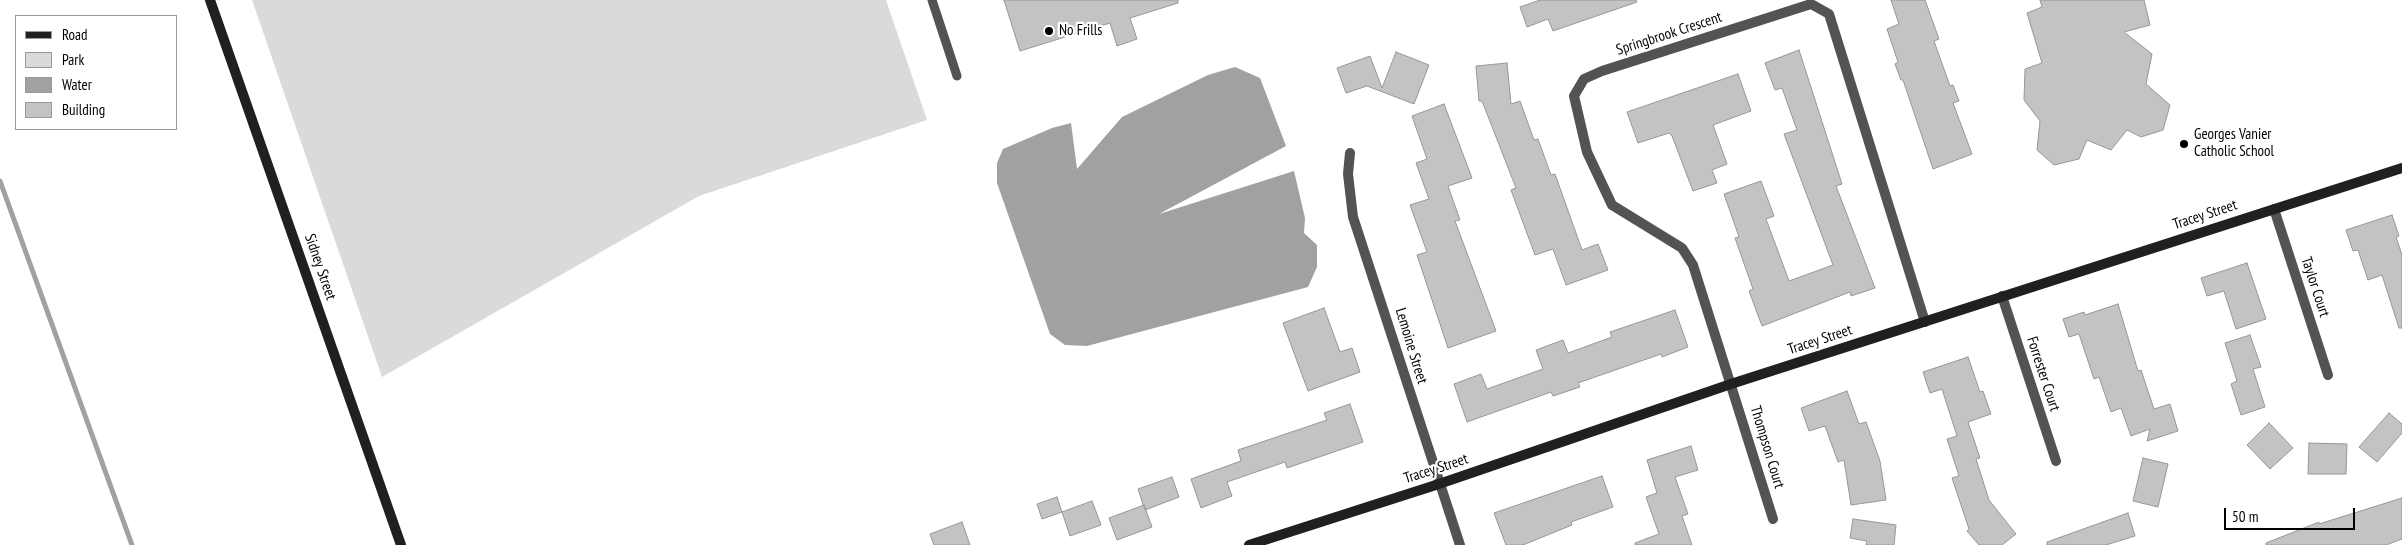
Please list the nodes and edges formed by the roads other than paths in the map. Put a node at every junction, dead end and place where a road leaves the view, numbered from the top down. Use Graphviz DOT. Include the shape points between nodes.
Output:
graph roads {
  1 [pos="210,0"];
  2 [pos="932,0"];
  3 [pos="957,76"];
  4 [pos="1350,153"];
  5 [pos="2402,168"];
  6 [pos="2274,209"];
  7 [pos="2002,296"];
  8 [pos="1925,322"];
  9 [pos="2328,375"];
  10 [pos="1731,384"];
  11 [pos="2056,461"];
  12 [pos="1439,484"];
  13 [pos="1773,519"];
  14 [pos="401,545"];
  15 [pos="1249,545"];
  16 [pos="1460,545"];
  1 -- 14 [label="street, Sidney Street"];
  2 -- 3 [label="lane"];
  4 -- 12 [label="street, Lemoine Street" via="1348,174 1353,217"];
  5 -- 6 [label="street, Tracey Street"];
  6 -- 7 [label="street, Tracey Street"];
  6 -- 9 [label="street, Taylor Court"];
  7 -- 8 [label="street, Tracey Street"];
  7 -- 11 [label="street, Forrester Court"];
  8 -- 10 [label="street, Tracey Street"];
  8 -- 10 [label="street, Springbrook Crescent" via="1829,14 1812,4 1584,79 1574,96 1587,152 1612,205 1682,248 1694,265"];
  10 -- 12 [label="street, Tracey Street"];
  10 -- 13 [label="street, Thompson Court"];
  12 -- 15 [label="street, Tracey Street"];
  12 -- 16 [label="street, Lemoine Street"];
}
